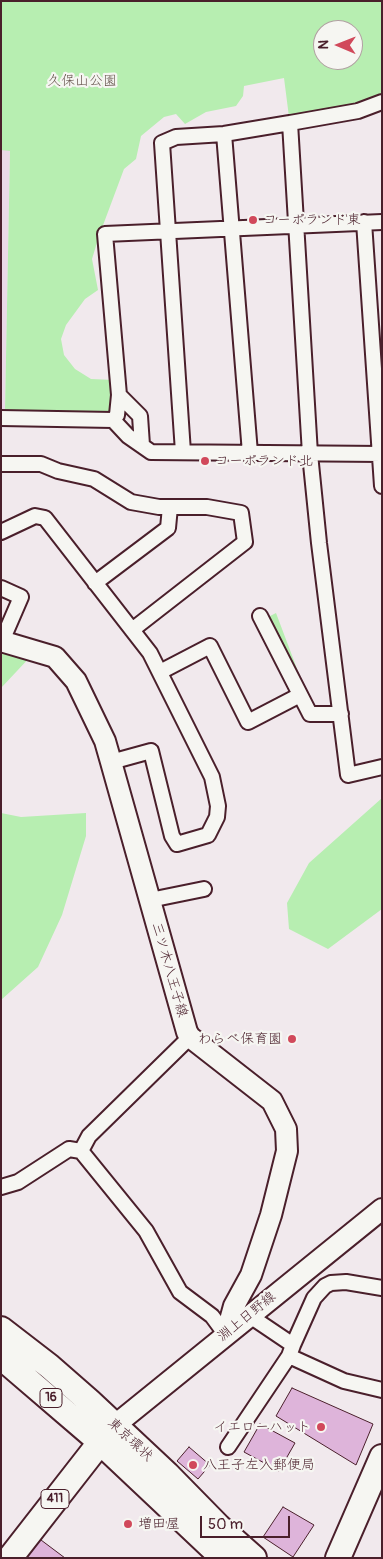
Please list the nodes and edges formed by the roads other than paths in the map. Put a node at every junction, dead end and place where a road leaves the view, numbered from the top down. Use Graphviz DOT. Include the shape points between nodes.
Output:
graph roads {
  1 [pos="382,102"];
  2 [pos="290,123"];
  3 [pos="224,134"];
  4 [pos="364,222"];
  5 [pos="382,222"];
  6 [pos="297,225"];
  7 [pos="232,228"];
  8 [pos="168,231"];
  9 [pos="119,396"];
  10 [pos="1,418"];
  11 [pos="113,420"];
  12 [pos="142,445"];
  13 [pos="184,452"];
  14 [pos="250,453"];
  15 [pos="310,454"];
  16 [pos="380,455"];
  17 [pos="1,464"];
  18 [pos="382,486"];
  19 [pos="170,507"];
  20 [pos="1,532"];
  21 [pos="95,583"];
  22 [pos="1,588"];
  23 [pos="260,616"];
  24 [pos="132,630"];
  25 [pos="2,641"];
  26 [pos="160,672"];
  27 [pos="300,695"];
  28 [pos="340,714"];
  29 [pos="111,762"];
  30 [pos="382,767"];
  31 [pos="204,889"];
  32 [pos="150,900"];
  33 [pos="190,1037"];
  34 [pos="81,1151"];
  35 [pos="1,1187"];
  36 [pos="382,1209"];
  37 [pos="382,1288"];
  38 [pos="250,1316"];
  39 [pos="1,1329"];
  40 [pos="226,1335"];
  41 [pos="291,1351"];
  42 [pos="1,1357"];
  43 [pos="382,1390"];
  44 [pos="106,1433"];
  45 [pos="228,1447"];
  46 [pos="382,1457"];
  47 [pos="10,1558"];
  48 [pos="223,1558"];
  49 [pos="254,1558"];
  50 [pos="338,1558"];
  1 -- 2 [label="street" via="358,111"];
  2 -- 3 [label="street"];
  2 -- 6 [label="street"];
  3 -- 7 [label="street"];
  3 -- 8 [label="street" via="176,136 162,144"];
  4 -- 5 [label="street"];
  4 -- 6 [label="street"];
  4 -- 16 [label="street"];
  6 -- 7 [label="street"];
  6 -- 15 [label="street"];
  7 -- 8 [label="street"];
  7 -- 14 [label="street"];
  8 -- 9 [label="street" via="105,234"];
  8 -- 13 [label="street"];
  9 -- 11 [label="street" via="117,415"];
  9 -- 12 [label="street" via="140,416"];
  10 -- 11 [label="street"];
  11 -- 12 [label="street"];
  12 -- 13 [label="street" via="151,452"];
  13 -- 14 [label="street"];
  14 -- 15 [label="street"];
  15 -- 16 [label="street"];
  15 -- 28 [label="street"];
  16 -- 18 [label="street"];
  17 -- 19 [label="street" via="41,464 94,479 131,502"];
  19 -- 21 [label="street" via="168,528"];
  19 -- 24 [label="street" via="207,507 241,513 245,542"];
  20 -- 21 [label="street" via="35,516 45,518"];
  21 -- 24 [label="street"];
  22 -- 25 [label="street" via="21,597"];
  23 -- 27 [label="street"];
  24 -- 26 [label="street"];
  25 -- 29 [label="main road, 三ツ木八王子線" via="55,657 67,668 94,716"];
  26 -- 27 [label="street" via="210,646 248,722"];
  26 -- 29 [label="street" via="212,777 218,806 217,818 208,835 177,844 172,836 151,751"];
  27 -- 28 [label="street" via="310,714"];
  28 -- 30 [label="street" via="348,775"];
  29 -- 32 [label="main road, 三ツ木八王子線"];
  31 -- 32 [label="street"];
  32 -- 33 [label="main road, 三ツ木八王子線"];
  33 -- 34 [label="street" via="89,1136"];
  33 -- 40 [label="main road" via="272,1101 288,1137 285,1162 268,1223 250,1275 234,1306"];
  34 -- 35 [label="street" via="69,1149 18,1182"];
  34 -- 40 [label="street" via="146,1231 180,1292 212,1316"];
  36 -- 38 [label="main road, 淵上日野線"];
  37 -- 41 [label="street" via="346,1282 325,1286 314,1298"];
  38 -- 40 [label="main road, 淵上日野線"];
  38 -- 41 [label="street"];
  39 -- 44 [label="highway, 東京環状 / 16" via="49,1366"];
  40 -- 44 [label="main road, 淵上日野線"];
  41 -- 43 [label="street" via="344,1381"];
  41 -- 45 [label="street"];
  42 -- 44 [label="highway, 東京環状 / 16"];
  44 -- 47 [label="highway, 411"];
  44 -- 48 [label="highway, 東京環状 / 16"];
  44 -- 49 [label="highway, 東京環状 / 16" via="167,1474 218,1527"];
  46 -- 50 [label="highway"];
}
